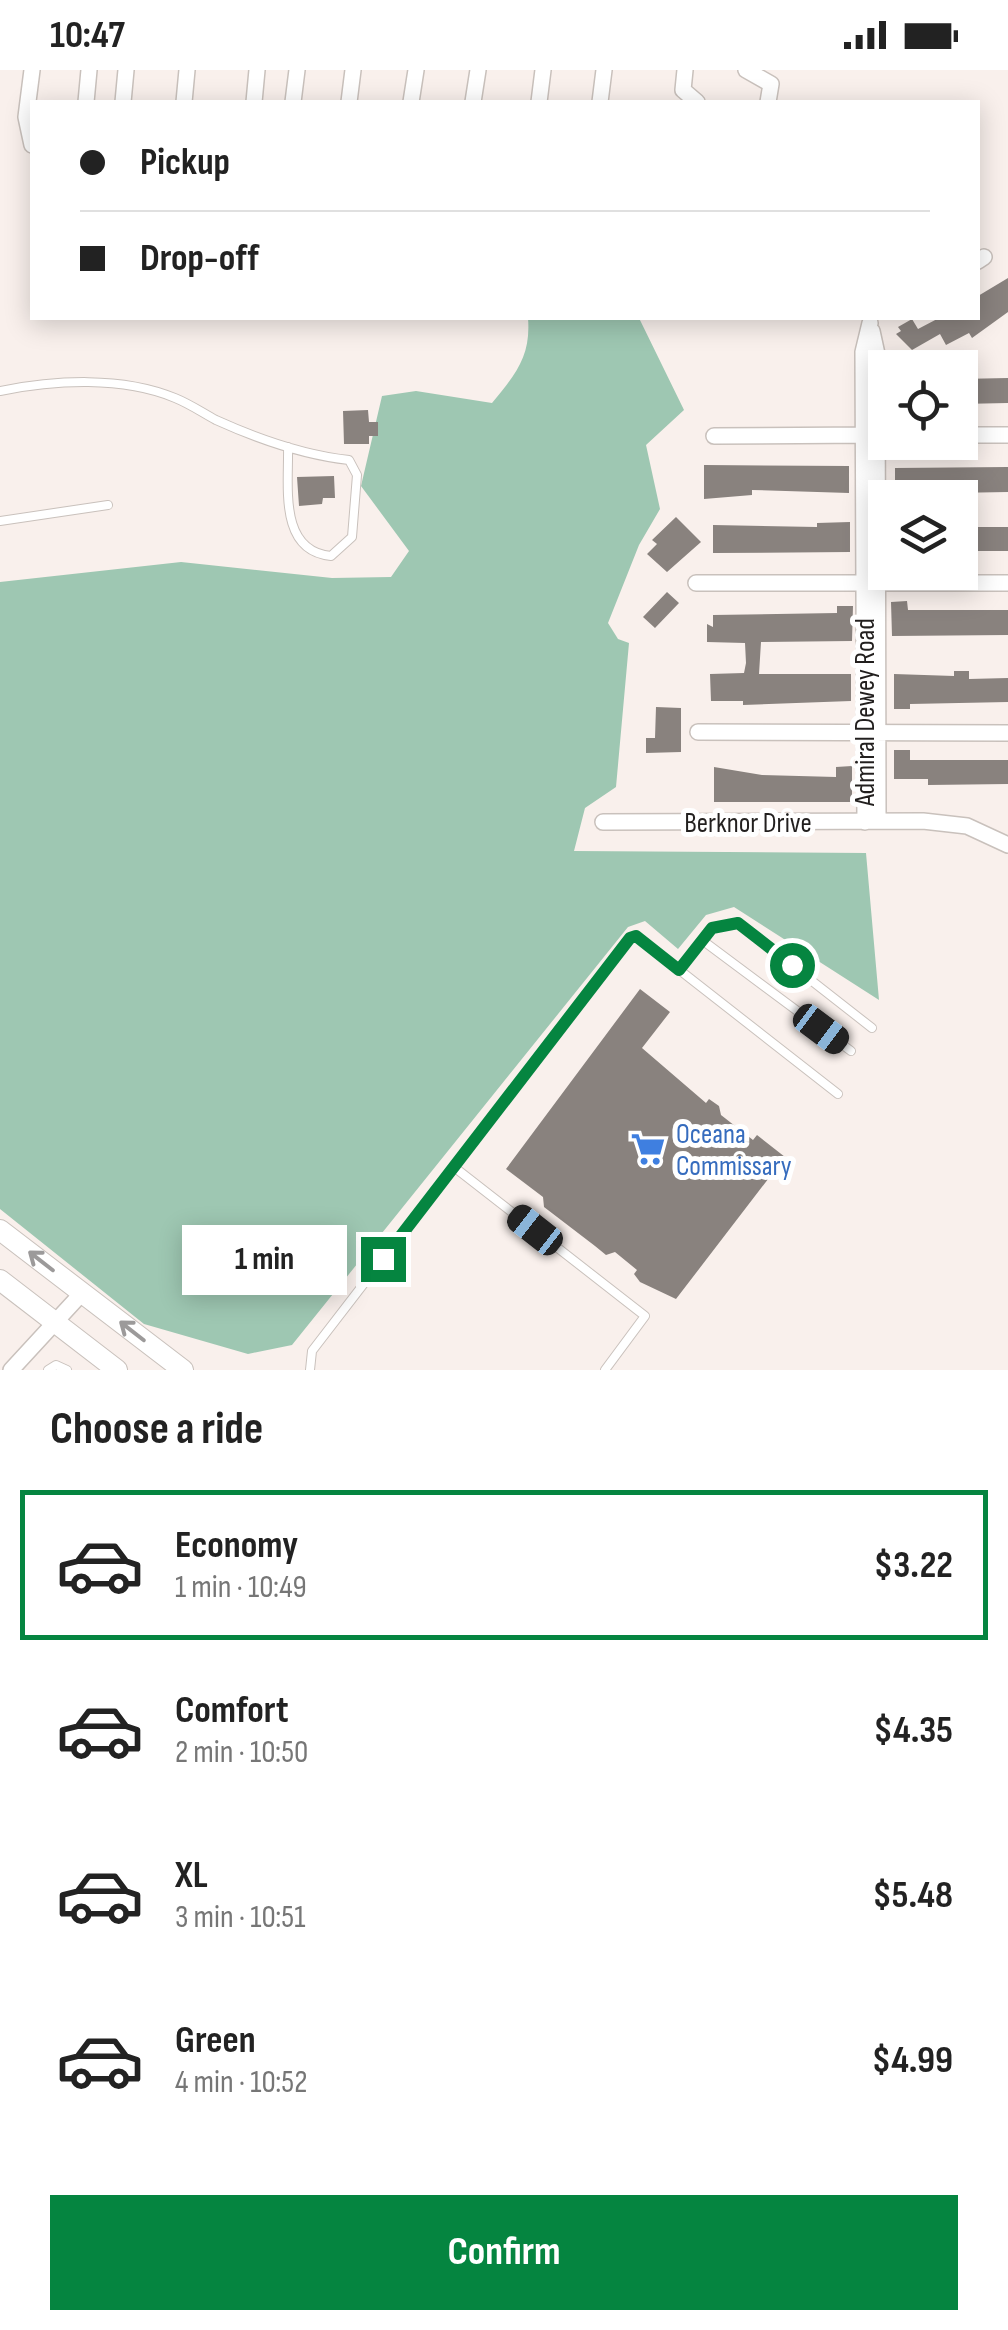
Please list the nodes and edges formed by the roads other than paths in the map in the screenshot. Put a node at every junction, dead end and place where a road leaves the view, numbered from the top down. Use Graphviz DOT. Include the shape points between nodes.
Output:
graph roads {
  1 [pos="32,70"];
  2 [pos="90,70"];
  3 [pos="126,70"];
  4 [pos="187,70"];
  5 [pos="258,70"];
  6 [pos="297,70"];
  7 [pos="353,70"];
  8 [pos="416,70"];
  9 [pos="478,70"];
  10 [pos="542,70"];
  11 [pos="604,70"];
  12 [pos="685,70"];
  13 [pos="746,70"];
  14 [pos="86,100"];
  15 [pos="122,100"];
  16 [pos="184,100"];
  17 [pos="254,100"];
  18 [pos="293,100"];
  19 [pos="349,100"];
  20 [pos="412,100"];
  21 [pos="473,100"];
  22 [pos="539,100"];
  23 [pos="600,100"];
  24 [pos="695,100"];
  25 [pos="768,100"];
  26 [pos="30,135"];
  27 [pos="875,320"];
  28 [pos="877,350"];
  29 [pos="0,391"];
  30 [pos="868,435"];
  31 [pos="978,435"];
  32 [pos="1008,435"];
  33 [pos="714,436"];
  34 [pos="288,447"];
  35 [pos="108,506"];
  36 [pos="0,522"];
  37 [pos="696,582"];
  38 [pos="978,583"];
  39 [pos="1008,583"];
  40 [pos="868,585"];
  41 [pos="871,590"];
  42 [pos="871,731"];
  43 [pos="698,732"];
  44 [pos="1008,733"];
  45 [pos="603,822"];
  46 [pos="872,822"];
  47 [pos="1008,845"];
  48 [pos="702,940"];
  49 [pos="679,970"];
  50 [pos="872,1028"];
  51 [pos="851,1051"];
  52 [pos="838,1094"];
  53 [pos="454,1167"];
  54 [pos="0,1230"];
  55 [pos="0,1280"];
  56 [pos="82,1292"];
  57 [pos="55,1322"];
  58 [pos="107,1367"];
  59 [pos="11,1370"];
  60 [pos="48,1370"];
  61 [pos="67,1370"];
  62 [pos="182,1370"];
  63 [pos="310,1370"];
  64 [pos="605,1370"];
  1 -- 26 [label="street"];
  2 -- 14 [label="street"];
  3 -- 15 [label="street"];
  4 -- 16 [label="street"];
  5 -- 17 [label="street"];
  6 -- 18 [label="street"];
  7 -- 19 [label="street"];
  8 -- 20 [label="street"];
  9 -- 21 [label="street"];
  10 -- 22 [label="street"];
  11 -- 23 [label="street"];
  12 -- 24 [label="street" via="684,90"];
  13 -- 25 [label="street" via="771,84"];
  27 -- 28 [label="street, Admiral Dewey Road"];
  29 -- 34 [label="lane" via="133,386"];
  30 -- 33 [label="street"];
  31 -- 32 [label="street"];
  34 -- 34 [label="lane" via="349,460 357,475 352,537 331,556 315,554 294,529"];
  35 -- 36 [label="lane"];
  37 -- 40 [label="street"];
  38 -- 39 [label="street"];
  41 -- 42 [label="street, Admiral Dewey Road"];
  42 -- 43 [label="street"];
  42 -- 44 [label="street"];
  42 -- 46 [label="street, Admiral Dewey Road"];
  45 -- 46 [label="street, Berknor Drive"];
  46 -- 47 [label="street, Berknor Drive" via="967,826"];
  48 -- 49 [label="lane"];
  48 -- 50 [label="lane" via="712,928 738,923"];
  48 -- 51 [label="lane"];
  49 -- 52 [label="lane"];
  49 -- 53 [label="lane" via="630,938"];
  53 -- 63 [label="lane" via="312,1351"];
  53 -- 64 [label="lane" via="645,1316"];
  56 -- 54 [label="main road, one-way"];
  55 -- 57 [label="main road"];
  56 -- 57 [label="street"];
  62 -- 56 [label="main road, one-way"];
  57 -- 58 [label="main road"];
  57 -- 59 [label="street"];
  60 -- 61 [label="lane"];
}
